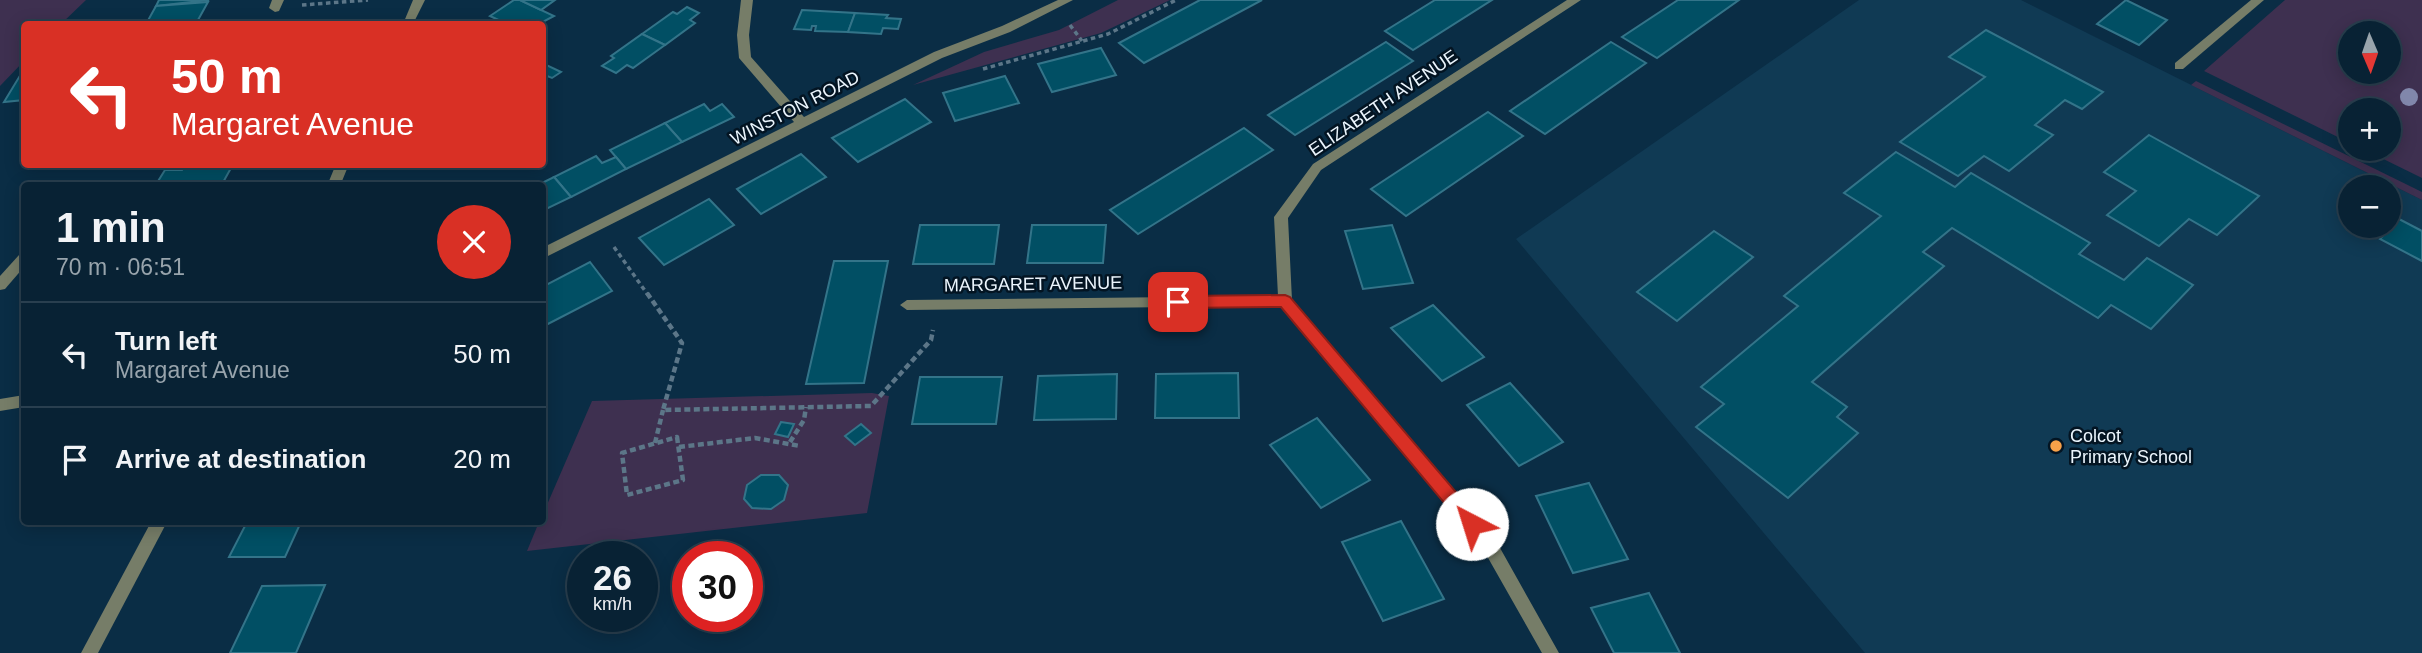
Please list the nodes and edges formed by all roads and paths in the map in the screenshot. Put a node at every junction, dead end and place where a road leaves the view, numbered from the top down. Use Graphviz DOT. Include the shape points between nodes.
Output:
graph roads {
  1 [pos="419,0"];
  2 [pos="747,0"];
  3 [pos="1067,0"];
  4 [pos="1575,0"];
  5 [pos="2258,0"];
  6 [pos="1172,1"];
  7 [pos="409,21"];
  8 [pos="2179,66"];
  9 [pos="976,70"];
  10 [pos="803,124"];
  11 [pos="600,226"];
  12 [pos="546,252"];
  13 [pos="21,262"];
  14 [pos="0,285"];
  15 [pos="1285,301"];
  16 [pos="938,304"];
  17 [pos="907,305"];
  18 [pos="21,402"];
  19 [pos="0,405"];
  20 [pos="806,407"];
  21 [pos="663,410"];
  22 [pos="790,442"];
  23 [pos="655,443"];
  24 [pos="800,446"];
  25 [pos="679,447"];
  26 [pos="157,525"];
  27 [pos="89,653"];
  28 [pos="1551,653"];
  1 -- 7 [label="street"];
  2 -- 10 [label="street" via="746,58"];
  3 -- 10 [label="street, WINSTON ROAD" via="938,55"];
  4 -- 15 [label="street, ELIZABETH AVENUE" via="1317,167 1281,217"];
  5 -- 8 [label="street"];
  6 -- 9 [label="path" via="1108,34"];
  10 -- 11 [label="street, WINSTON ROAD"];
  11 -- 12 [label="street, WINSTON ROAD"];
  11 -- 21 [label="path" via="682,343"];
  13 -- 14 [label="street"];
  15 -- 16 [label="street, MARGARET AVENUE"];
  15 -- 28 [label="street" via="1489,544"];
  16 -- 17 [label="street, MARGARET AVENUE"];
  16 -- 20 [label="path" via="931,340 871,406"];
  18 -- 19 [label="street"];
  20 -- 21 [label="path"];
  20 -- 22 [label="path" via="804,421"];
  21 -- 23 [label="path"];
  22 -- 24 [label="path"];
  22 -- 25 [label="path" via="727,439"];
  23 -- 25 [label="path" via="677,437"];
  23 -- 25 [label="path" via="622,453 627,495 684,480"];
  26 -- 27 [label="street"];
}
